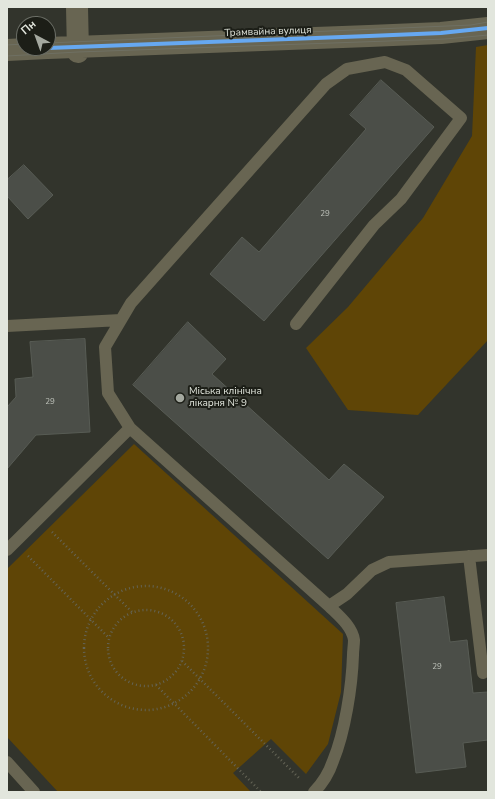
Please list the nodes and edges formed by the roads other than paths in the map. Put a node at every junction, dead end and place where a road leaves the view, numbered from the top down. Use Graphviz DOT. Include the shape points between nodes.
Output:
graph roads {
  1 [pos="78,7"];
  2 [pos="488,28"];
  3 [pos="56,48"];
  4 [pos="78,49"];
  5 [pos="121,320"];
  6 [pos="296,324"];
  7 [pos="7,326"];
  8 [pos="130,428"];
  9 [pos="11,546"];
  10 [pos="488,555"];
  11 [pos="469,556"];
  12 [pos="329,606"];
  13 [pos="483,673"];
  14 [pos="7,762"];
  15 [pos="34,792"];
  16 [pos="314,792"];
  1 -- 4 [label="street"];
  2 -- 4 [label="street, Трамвайна вулиця" via="442,33"];
  3 -- 4 [label="street, Трамвайна вулиця"];
  5 -- 6 [label="lane" via="131,303 326,84 347,69 385,62 406,70 461,118 401,199 374,225"];
  5 -- 7 [label="lane"];
  5 -- 8 [label="lane" via="105,347 108,393"];
  8 -- 9 [label="lane"];
  8 -- 12 [label="lane"];
  10 -- 11 [label="lane"];
  11 -- 12 [label="lane" via="389,562 372,570 347,594"];
  11 -- 13 [label="lane"];
  12 -- 16 [label="lane" via="349,628 354,639 353,670 334,760 323,782"];
  14 -- 15 [label="lane"];
}
